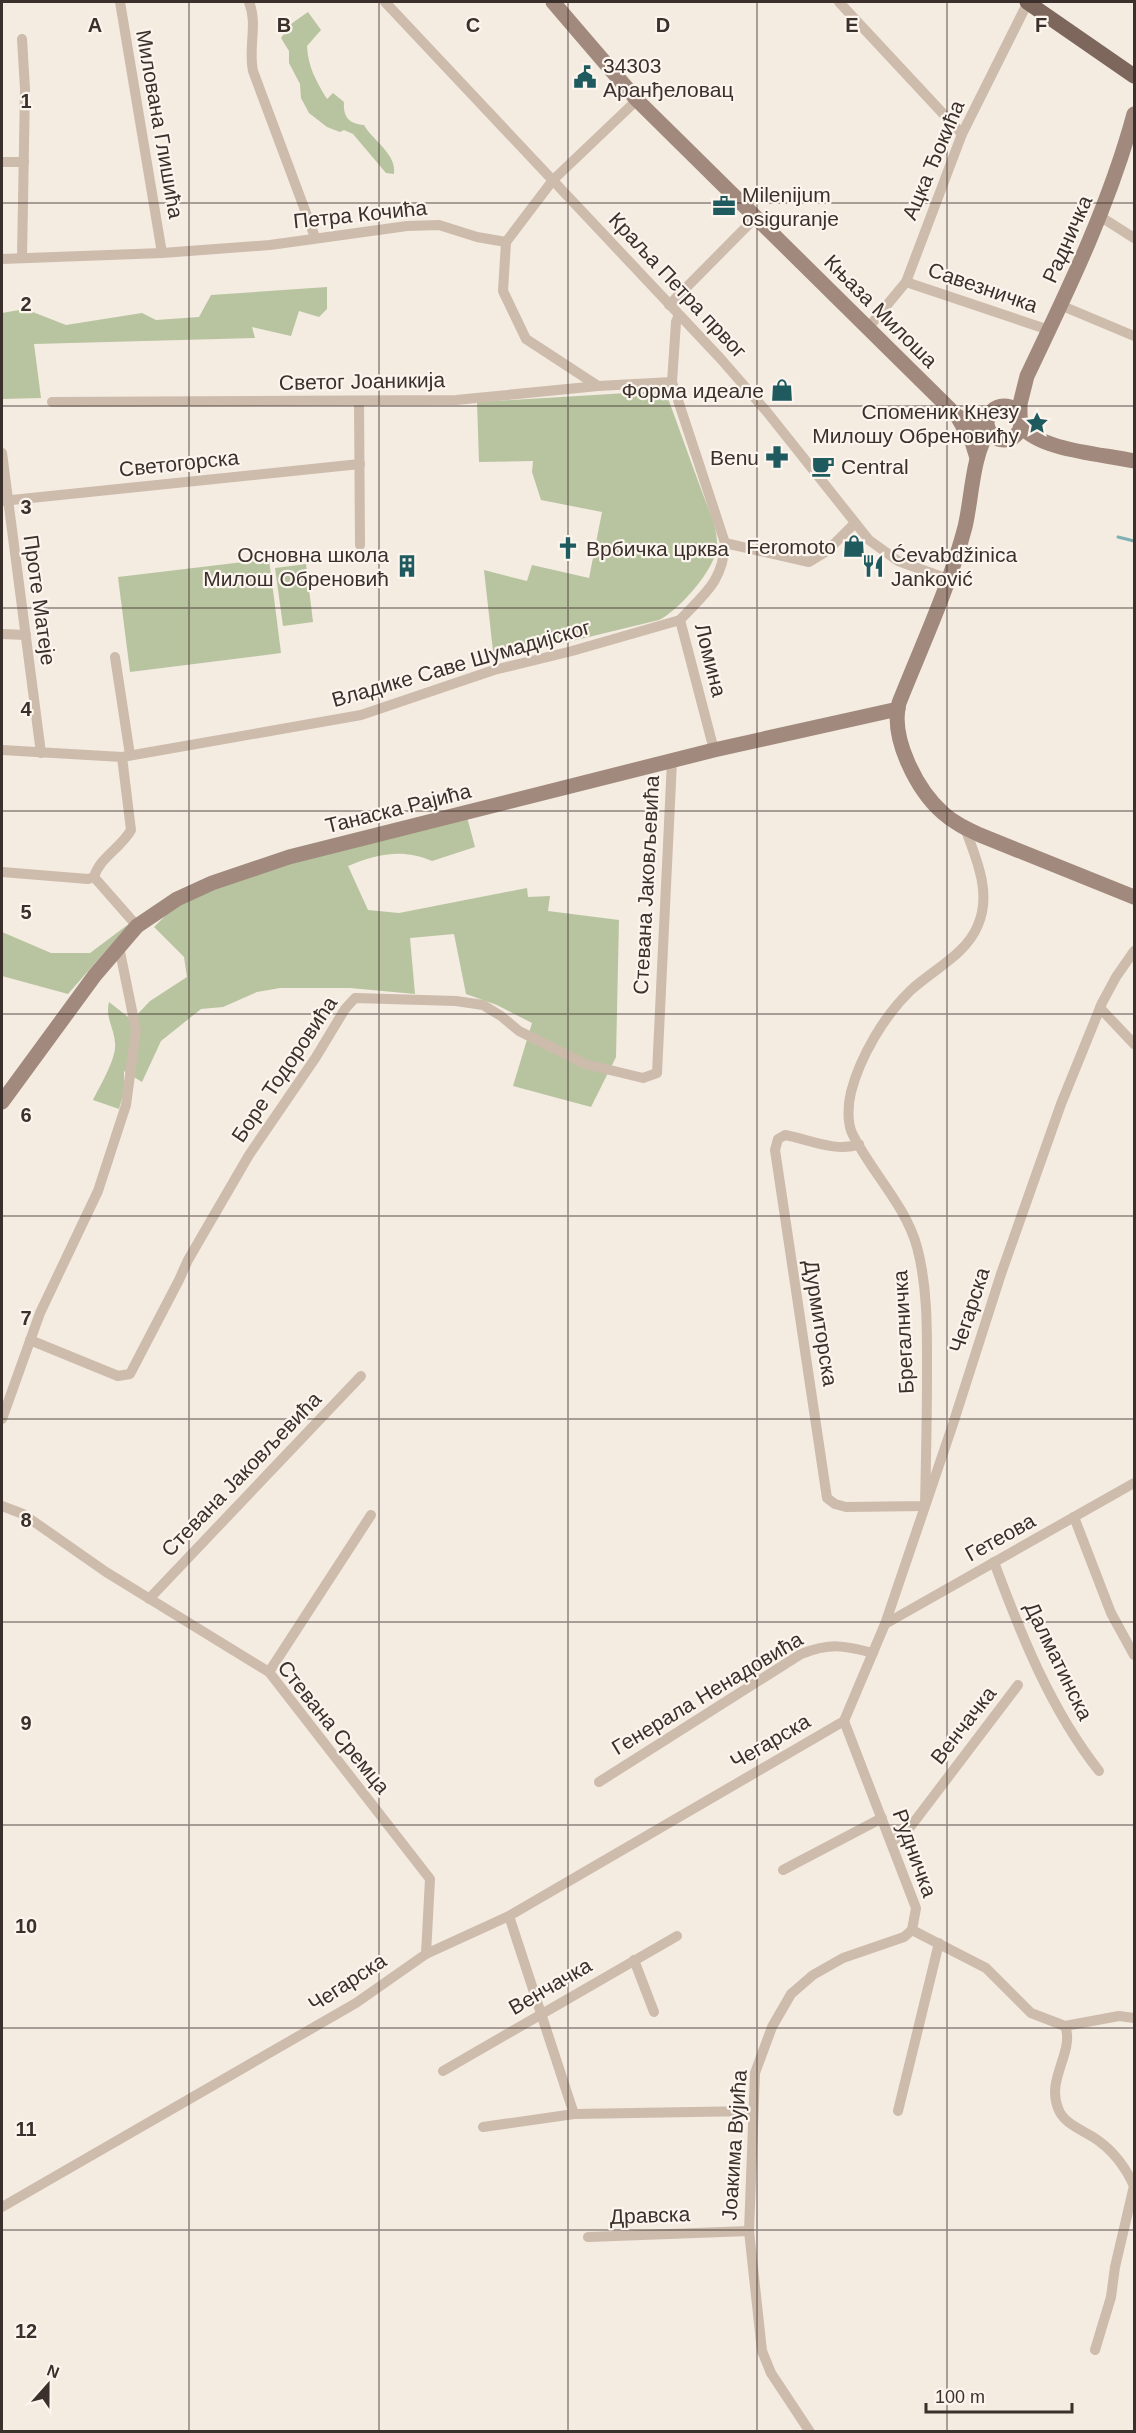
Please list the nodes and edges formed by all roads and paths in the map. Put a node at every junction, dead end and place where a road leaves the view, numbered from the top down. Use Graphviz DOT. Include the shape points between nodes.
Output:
graph roads {
  1 [pos="120,2"];
  2 [pos="249,2"];
  3 [pos="385,2"];
  4 [pos="552,2"];
  5 [pos="840,2"];
  6 [pos="1028,2"];
  7 [pos="22,39"];
  8 [pos="1134,76"];
  9 [pos="637,100"];
  10 [pos="1134,114"];
  11 [pos="962,134"];
  12 [pos="2,162"];
  13 [pos="24,162"];
  14 [pos="553,180"];
  15 [pos="756,217"];
  16 [pos="1101,217"];
  17 [pos="315,237"];
  18 [pos="1134,238"];
  19 [pos="506,242"];
  20 [pos="162,253"];
  21 [pos="22,258"];
  22 [pos="2,259"];
  23 [pos="906,282"];
  24 [pos="669,305"];
  25 [pos="1060,305"];
  26 [pos="679,315"];
  27 [pos="868,328"];
  28 [pos="1049,330"];
  29 [pos="1134,336"];
  30 [pos="1027,376"];
  31 [pos="672,382"];
  32 [pos="598,386"];
  33 [pos="359,401"];
  34 [pos="52,402"];
  35 [pos="994,411"];
  36 [pos="957,416"];
  37 [pos="1021,422"];
  38 [pos="996,435"];
  39 [pos="1056,445"];
  40 [pos="2,453"];
  41 [pos="977,461"];
  42 [pos="1134,461"];
  43 [pos="360,464"];
  44 [pos="4,501"];
  45 [pos="854,524"];
  46 [pos="725,543"];
  47 [pos="360,545"];
  48 [pos="948,579"];
  49 [pos="680,620"];
  50 [pos="2,634"];
  51 [pos="26,636"];
  52 [pos="115,657"];
  53 [pos="897,709"];
  54 [pos="2,750"];
  55 [pos="714,750"];
  56 [pos="41,753"];
  57 [pos="126,756"];
  58 [pos="672,761"];
  59 [pos="966,828"];
  60 [pos="2,872"];
  61 [pos="94,877"];
  62 [pos="1134,897"];
  63 [pos="137,926"];
  64 [pos="119,947"];
  65 [pos="1134,951"];
  66 [pos="1100,1008"];
  67 [pos="659,1011"];
  68 [pos="1134,1044"];
  69 [pos="2,1102"];
  70 [pos="859,1144"];
  71 [pos="30,1340"];
  72 [pos="361,1376"];
  73 [pos="2,1419"];
  74 [pos="1134,1483"];
  75 [pos="2,1506"];
  76 [pos="924,1506"];
  77 [pos="371,1515"];
  78 [pos="1074,1517"];
  79 [pos="994,1562"];
  80 [pos="149,1599"];
  81 [pos="885,1624"];
  82 [pos="873,1653"];
  83 [pos="1134,1655"];
  84 [pos="269,1672"];
  85 [pos="1018,1686"];
  86 [pos="844,1721"];
  87 [pos="1099,1771"];
  88 [pos="598,1782"];
  89 [pos="882,1818"];
  90 [pos="892,1842"];
  91 [pos="783,1870"];
  92 [pos="509,1916"];
  93 [pos="912,1930"];
  94 [pos="677,1936"];
  95 [pos="939,1943"];
  96 [pos="426,1954"];
  97 [pos="634,1960"];
  98 [pos="654,2012"];
  99 [pos="540,2014"];
  100 [pos="1134,2018"];
  101 [pos="1065,2026"];
  102 [pos="443,2071"];
  103 [pos="753,2111"];
  104 [pos="898,2111"];
  105 [pos="574,2114"];
  106 [pos="483,2127"];
  107 [pos="1133,2203"];
  108 [pos="2,2206"];
  109 [pos="749,2231"];
  110 [pos="588,2236"];
  111 [pos="1095,2350"];
  112 [pos="810,2432"];
  1 -- 20 [label="street, Милована Глишића"];
  2 -- 17 [label="street" via="254,17 250,58 253,71"];
  3 -- 14 [label="street, Краља Петра првог"];
  4 -- 9 [label="street, Књаза Милоша"];
  5 -- 11 [label="street"];
  6 -- 8 [label="main road"];
  6 -- 11 [label="street, Ацка Ђокића"];
  7 -- 13 [label="street"];
  9 -- 14 [label="street"];
  9 -- 15 [label="street, Књаза Милоша"];
  10 -- 16 [label="street, Радничка"];
  11 -- 23 [label="street, Ацка Ђокића"];
  12 -- 13 [label="street"];
  13 -- 21 [label="street"];
  14 -- 19 [label="street"];
  14 -- 24 [label="street, Краља Петра првог"];
  15 -- 24 [label="street"];
  15 -- 27 [label="street, Књаза Милоша"];
  16 -- 18 [label="street"];
  16 -- 25 [label="street, Радничка"];
  17 -- 19 [label="street, Петра Кочића" via="439,225"];
  17 -- 20 [label="street, Петра Кочића" via="270,245"];
  19 -- 32 [label="street" via="502,291 526,339"];
  20 -- 21 [label="street, Петра Кочића"];
  21 -- 22 [label="street, Петра Кочића"];
  23 -- 27 [label="street, Ацка Ђокића"];
  23 -- 28 [label="street, Савезничка"];
  24 -- 26 [label="street, Краља Петра првог"];
  25 -- 28 [label="street, Радничка"];
  25 -- 29 [label="street"];
  26 -- 31 [label="street, Ломина"];
  26 -- 45 [label="street, Краља Петра првог" via="767,412"];
  27 -- 36 [label="street, Књаза Милоша"];
  28 -- 30 [label="street, Радничка"];
  30 -- 35 [label="street, Радничка"];
  30 -- 37 [label="street, Радничка" via="1020,404"];
  31 -- 32 [label="street, Светог Јоаникија"];
  31 -- 46 [label="street, Ломина"];
  32 -- 33 [label="street, Светог Јоаникија" via="456,400"];
  33 -- 34 [label="street, Светог Јоаникија"];
  33 -- 43 [label="street"];
  35 -- 36 [label="street" via="972,419"];
  35 -- 37 [label="street" via="1013,409"];
  35 -- 38 [label="street" via="987,424"];
  36 -- 38 [label="street, Књаза Милоша"];
  36 -- 41 [label="street" via="972,442"];
  37 -- 38 [label="street" via="1016,435"];
  37 -- 39 [label="street" via="1030,435"];
  38 -- 39 [label="street, Књаза Милоша"];
  38 -- 41 [label="street"];
  39 -- 42 [label="street"];
  40 -- 44 [label="street, Проте Матеје"];
  41 -- 48 [label="street" via="965,527"];
  43 -- 44 [label="street, Светогорска"];
  43 -- 47 [label="street"];
  44 -- 51 [label="street, Проте Матеје"];
  45 -- 46 [label="street" via="827,551 809,562"];
  45 -- 48 [label="street, Краља Петра првог" via="888,555"];
  46 -- 49 [label="street, Ломина" via="716,581"];
  48 -- 53 [label="street"];
  49 -- 55 [label="street, Ломина"];
  49 -- 57 [label="street, Владике Саве Шумадијског" via="494,670 361,715"];
  50 -- 51 [label="street"];
  51 -- 56 [label="street, Проте Матеје"];
  52 -- 57 [label="street"];
  53 -- 55 [label="street, Танаска Рајића"];
  53 -- 59 [label="street" via="903,750 917,781 944,814"];
  54 -- 56 [label="street, Владике Саве Шумадијског"];
  55 -- 58 [label="street, Танаска Рајића"];
  56 -- 57 [label="street, Владике Саве Шумадијског"];
  57 -- 61 [label="street" via="131,830 98,866"];
  58 -- 63 [label="street, Танаска Рајића" via="260,865 177,899"];
  58 -- 67 [label="street, Стевана Јаковљевића"];
  59 -- 62 [label="street"];
  59 -- 70 [label="street, Брегалничка" via="981,873 983,896 978,926 958,954 910,991 875,1039 850,1094 851,1131"];
  60 -- 61 [label="street"];
  61 -- 63 [label="street"];
  63 -- 64 [label="street, Танаска Рајића"];
  64 -- 69 [label="street, Танаска Рајића" via="94,975"];
  64 -- 71 [label="street" via="136,1030 126,1105 98,1191"];
  65 -- 66 [label="street, Чегарска"];
  66 -- 68 [label="street"];
  66 -- 76 [label="street, Чегарска" via="1036,1171"];
  67 -- 71 [label="street, Боре Тодоровића" via="657,1073 643,1078 585,1064 519,1031 483,1005 356,998 249,1155 188,1260 130,1374 118,1376"];
  70 -- 76 [label="street, Брегалничка" via="902,1212 917,1246 927,1320"];
  70 -- 76 [label="street, Дурмиторска" via="834,1146 785,1136 778,1139 775,1150 827,1498 846,1507"];
  71 -- 73 [label="street"];
  72 -- 80 [label="street, Стевана Јаковљевића"];
  74 -- 78 [label="street, Гетеова"];
  75 -- 80 [label="street, Стевана Сремца" via="23,1514"];
  76 -- 81 [label="street, Чегарска"];
  77 -- 84 [label="street"];
  78 -- 79 [label="street, Гетеова"];
  78 -- 83 [label="street" via="1111,1613"];
  79 -- 81 [label="street, Гетеова"];
  79 -- 87 [label="street, Далматинска" via="1049,1691 1069,1729"];
  80 -- 84 [label="street, Стевана Сремца"];
  81 -- 82 [label="street, Чегарска"];
  82 -- 86 [label="street, Чегарска"];
  82 -- 88 [label="street, Генерала Ненадовића" via="823,1646 801,1654"];
  84 -- 96 [label="street, Стевана Сремца" via="430,1879"];
  85 -- 90 [label="street, Венчачка" via="911,1826"];
  86 -- 89 [label="street, Рудничка"];
  86 -- 92 [label="street, Чегарска"];
  89 -- 90 [label="street, Рудничка"];
  89 -- 91 [label="street"];
  90 -- 93 [label="street, Рудничка" via="916,1908"];
  92 -- 96 [label="street, Чегарска"];
  92 -- 99 [label="street"];
  93 -- 95 [label="street, Рудничка"];
  93 -- 103 [label="street, Јоакима Вујића" via="904,1937 843,1958 813,1975 791,1994 772,2027 755,2073"];
  94 -- 97 [label="street, Венчачка"];
  95 -- 101 [label="street, Рудничка" via="986,1968 1031,2013"];
  95 -- 104 [label="street"];
  96 -- 108 [label="street, Чегарска" via="356,2002"];
  97 -- 98 [label="street"];
  97 -- 99 [label="street, Венчачка"];
  99 -- 102 [label="street, Венчачка"];
  99 -- 105 [label="street"];
  100 -- 101 [label="street" via="1119,2016"];
  101 -- 107 [label="street" via="1067,2042 1056,2076 1057,2107 1074,2127 1092,2136 1121,2162 1134,2186"];
  103 -- 105 [label="street"];
  103 -- 109 [label="street, Јоакима Вујића"];
  105 -- 106 [label="street"];
  107 -- 111 [label="street"];
  109 -- 110 [label="street, Дравска"];
  109 -- 112 [label="street, Јоакима Вујића" via="762,2350 771,2373"];
}
